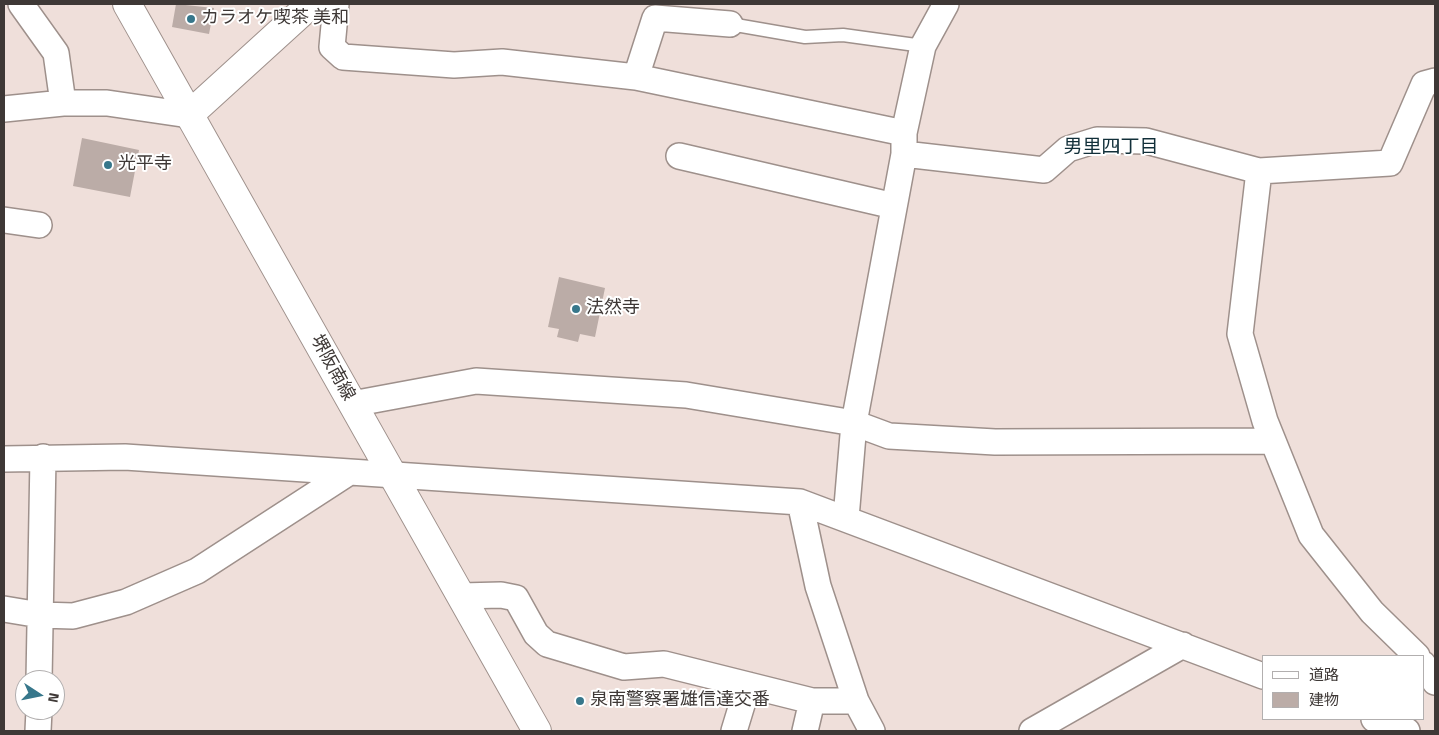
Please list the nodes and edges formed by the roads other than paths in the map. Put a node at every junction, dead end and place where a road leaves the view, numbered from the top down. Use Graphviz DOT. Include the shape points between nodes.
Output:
graph roads {
  1 [pos="21,4"];
  2 [pos="127,4"];
  3 [pos="311,4"];
  4 [pos="336,4"];
  5 [pos="946,4"];
  6 [pos="730,24"];
  7 [pos="923,46"];
  8 [pos="636,76"];
  9 [pos="1435,81"];
  10 [pos="62,104"];
  11 [pos="4,109"];
  12 [pos="189,115"];
  13 [pos="904,143"];
  14 [pos="679,156"];
  15 [pos="1259,171"];
  16 [pos="894,206"];
  17 [pos="4,220"];
  18 [pos="39,225"];
  19 [pos="352,404"];
  20 [pos="854,423"];
  21 [pos="1273,441"];
  22 [pos="43,457"];
  23 [pos="4,459"];
  24 [pos="348,472"];
  25 [pos="395,476"];
  26 [pos="800,502"];
  27 [pos="846,518"];
  28 [pos="461,596"];
  29 [pos="4,610"];
  30 [pos="40,615"];
  31 [pos="1183,645"];
  32 [pos="1416,655"];
  33 [pos="1424,666"];
  34 [pos="39,670"];
  35 [pos="1262,676"];
  36 [pos="1435,682"];
  37 [pos="748,685"];
  38 [pos="812,701"];
  39 [pos="856,701"];
  40 [pos="1377,720"];
  41 [pos="537,731"];
  42 [pos="734,731"];
  43 [pos="805,731"];
  44 [pos="872,731"];
  45 [pos="1032,731"];
  46 [pos="1408,731"];
  1 -- 10 [label="street" via="56,53"];
  2 -- 12 [label="main road, 堺阪南線"];
  3 -- 12 [label="main road"];
  4 -- 8 [label="street" via="332,47 343,57 454,65 502,62"];
  5 -- 7 [label="street"];
  6 -- 7 [label="lane" via="805,37 843,35"];
  6 -- 8 [label="street" via="655,18"];
  7 -- 13 [label="street"];
  8 -- 13 [label="street"];
  9 -- 15 [label="street" via="1424,84 1390,163"];
  10 -- 11 [label="street"];
  10 -- 12 [label="street" via="107,103"];
  12 -- 19 [label="main road, 堺阪南線"];
  13 -- 15 [label="street" via="1044,170 1068,148 1097,140 1146,140"];
  13 -- 16 [label="street"];
  14 -- 16 [label="street"];
  15 -- 21 [label="street" via="1240,334"];
  16 -- 20 [label="street"];
  17 -- 18 [label="street"];
  19 -- 20 [label="street" via="476,381 686,395"];
  19 -- 25 [label="main road, 堺阪南線"];
  20 -- 21 [label="street" via="889,436 995,442"];
  20 -- 27 [label="street"];
  21 -- 32 [label="street" via="1310,535 1372,612"];
  22 -- 23 [label="street"];
  22 -- 24 [label="street" via="125,457"];
  22 -- 30 [label="street"];
  24 -- 25 [label="street"];
  24 -- 30 [label="street" via="197,570 126,602 73,616"];
  25 -- 26 [label="street"];
  25 -- 28 [label="main road, 堺阪南線"];
  26 -- 27 [label="street"];
  26 -- 39 [label="street" via="818,586"];
  27 -- 31 [label="street"];
  28 -- 37 [label="street" via="516,598 536,634 546,644 624,667 664,664"];
  28 -- 41 [label="main road, 堺阪南線"];
  29 -- 30 [label="street"];
  30 -- 34 [label="street"];
  31 -- 35 [label="street"];
  31 -- 45 [label="street"];
  33 -- 36 [label="street"];
  37 -- 38 [label="street"];
  37 -- 42 [label="street"];
  38 -- 39 [label="street"];
  38 -- 43 [label="street"];
  39 -- 44 [label="street"];
  40 -- 46 [label="street"];
}
